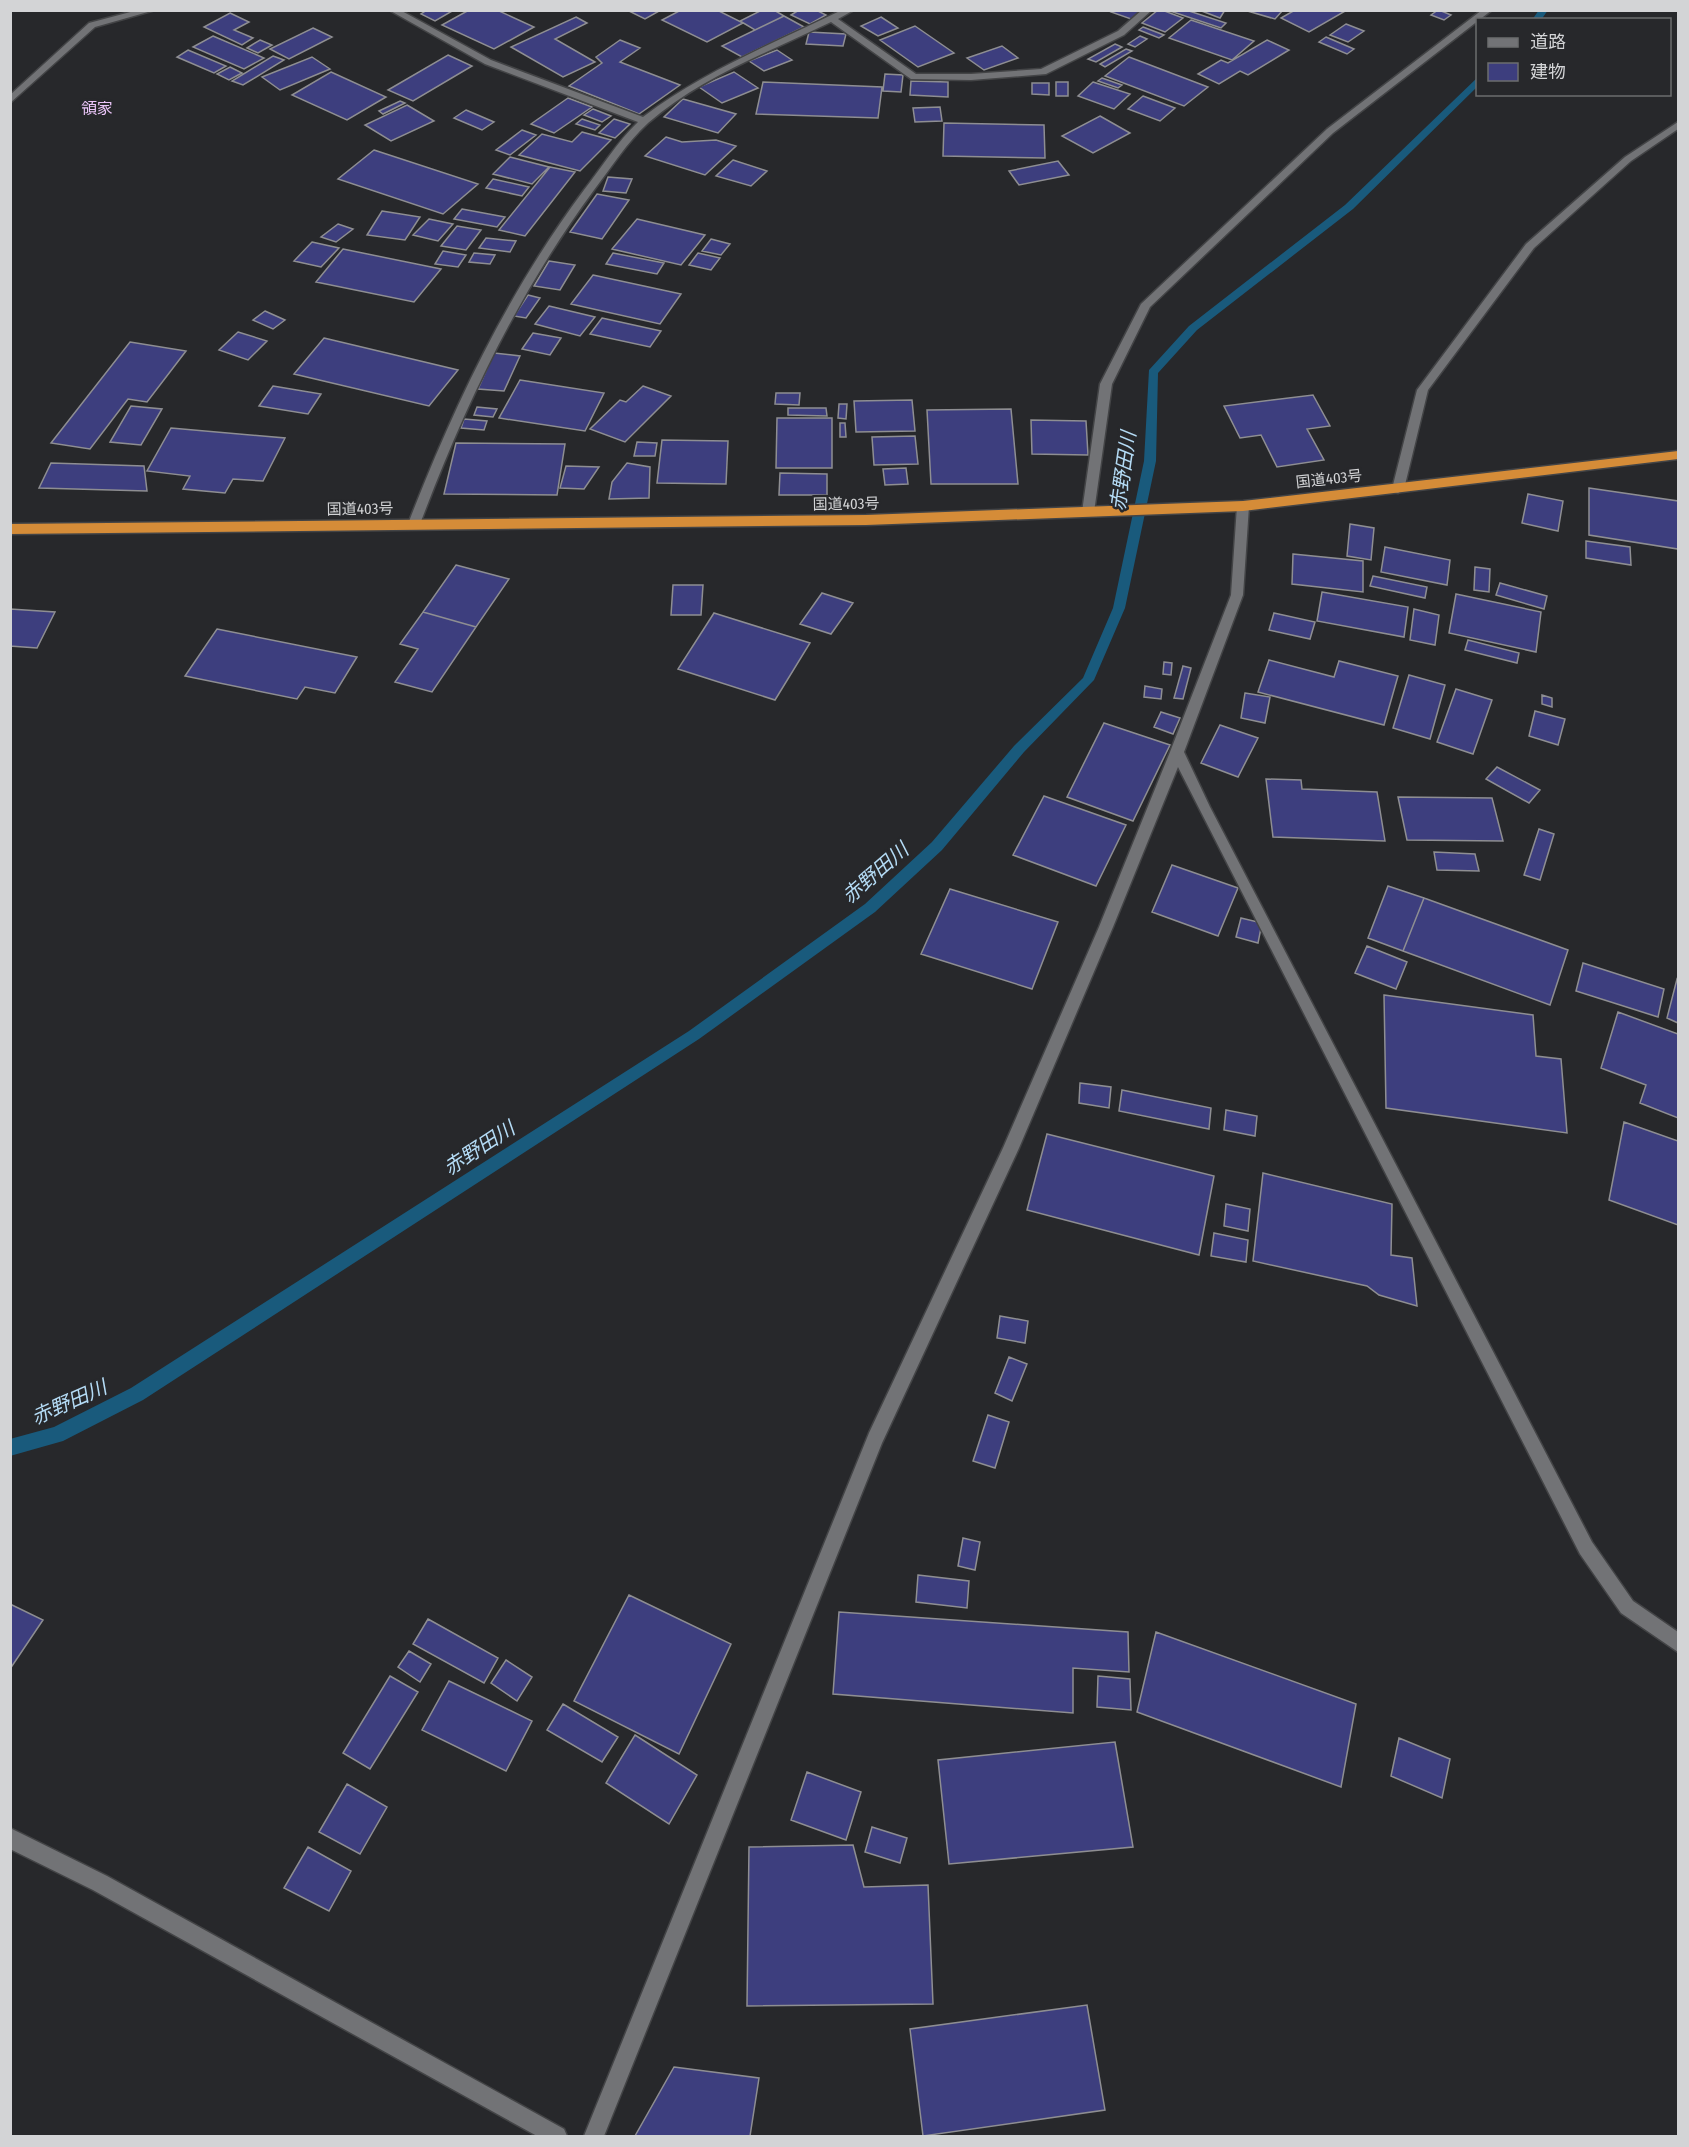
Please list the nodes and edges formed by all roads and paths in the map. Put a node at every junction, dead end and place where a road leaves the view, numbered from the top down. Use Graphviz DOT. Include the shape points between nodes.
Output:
graph roads {
  1 [pos="151,10"];
  2 [pos="393,10"];
  3 [pos="850,10"];
  4 [pos="1148,10"];
  5 [pos="832,19"];
  6 [pos="1476,19"];
  7 [pos="10,100"];
  8 [pos="644,121"];
  9 [pos="1678,125"];
  10 [pos="1678,455"];
  11 [pos="1398,489"];
  12 [pos="1243,506"];
  13 [pos="1088,512"];
  14 [pos="414,524"];
  15 [pos="10,529"];
  16 [pos="1178,752"];
  17 [pos="1678,1643"];
  18 [pos="10,1838"];
  19 [pos="557,2136"];
  20 [pos="594,2136"];
  1 -- 7 [label="street" via="92,25"];
  2 -- 8 [label="street" via="488,62"];
  3 -- 5 [label="street"];
  4 -- 5 [label="street" via="1121,33 1043,72 971,77 914,77"];
  5 -- 8 [label="street" via="685,91"];
  6 -- 13 [label="street" via="1330,131 1145,306 1106,384"];
  8 -- 14 [label="street" via="560,227 504,318 435,467"];
  9 -- 11 [label="street" via="1628,159 1530,246 1423,390"];
  10 -- 11 [label="highway, 国道403号"];
  11 -- 12 [label="highway, 国道403号"];
  12 -- 13 [label="highway, 国道403号"];
  12 -- 16 [label="street" via="1237,595"];
  13 -- 14 [label="highway, 国道403号" via="866,520"];
  14 -- 15 [label="highway, 国道403号"];
  16 -- 17 [label="street" via="1586,1548 1627,1607"];
  16 -- 20 [label="street" via="1011,1148 875,1439"];
  18 -- 19 [label="street" via="100,1883"];
}
